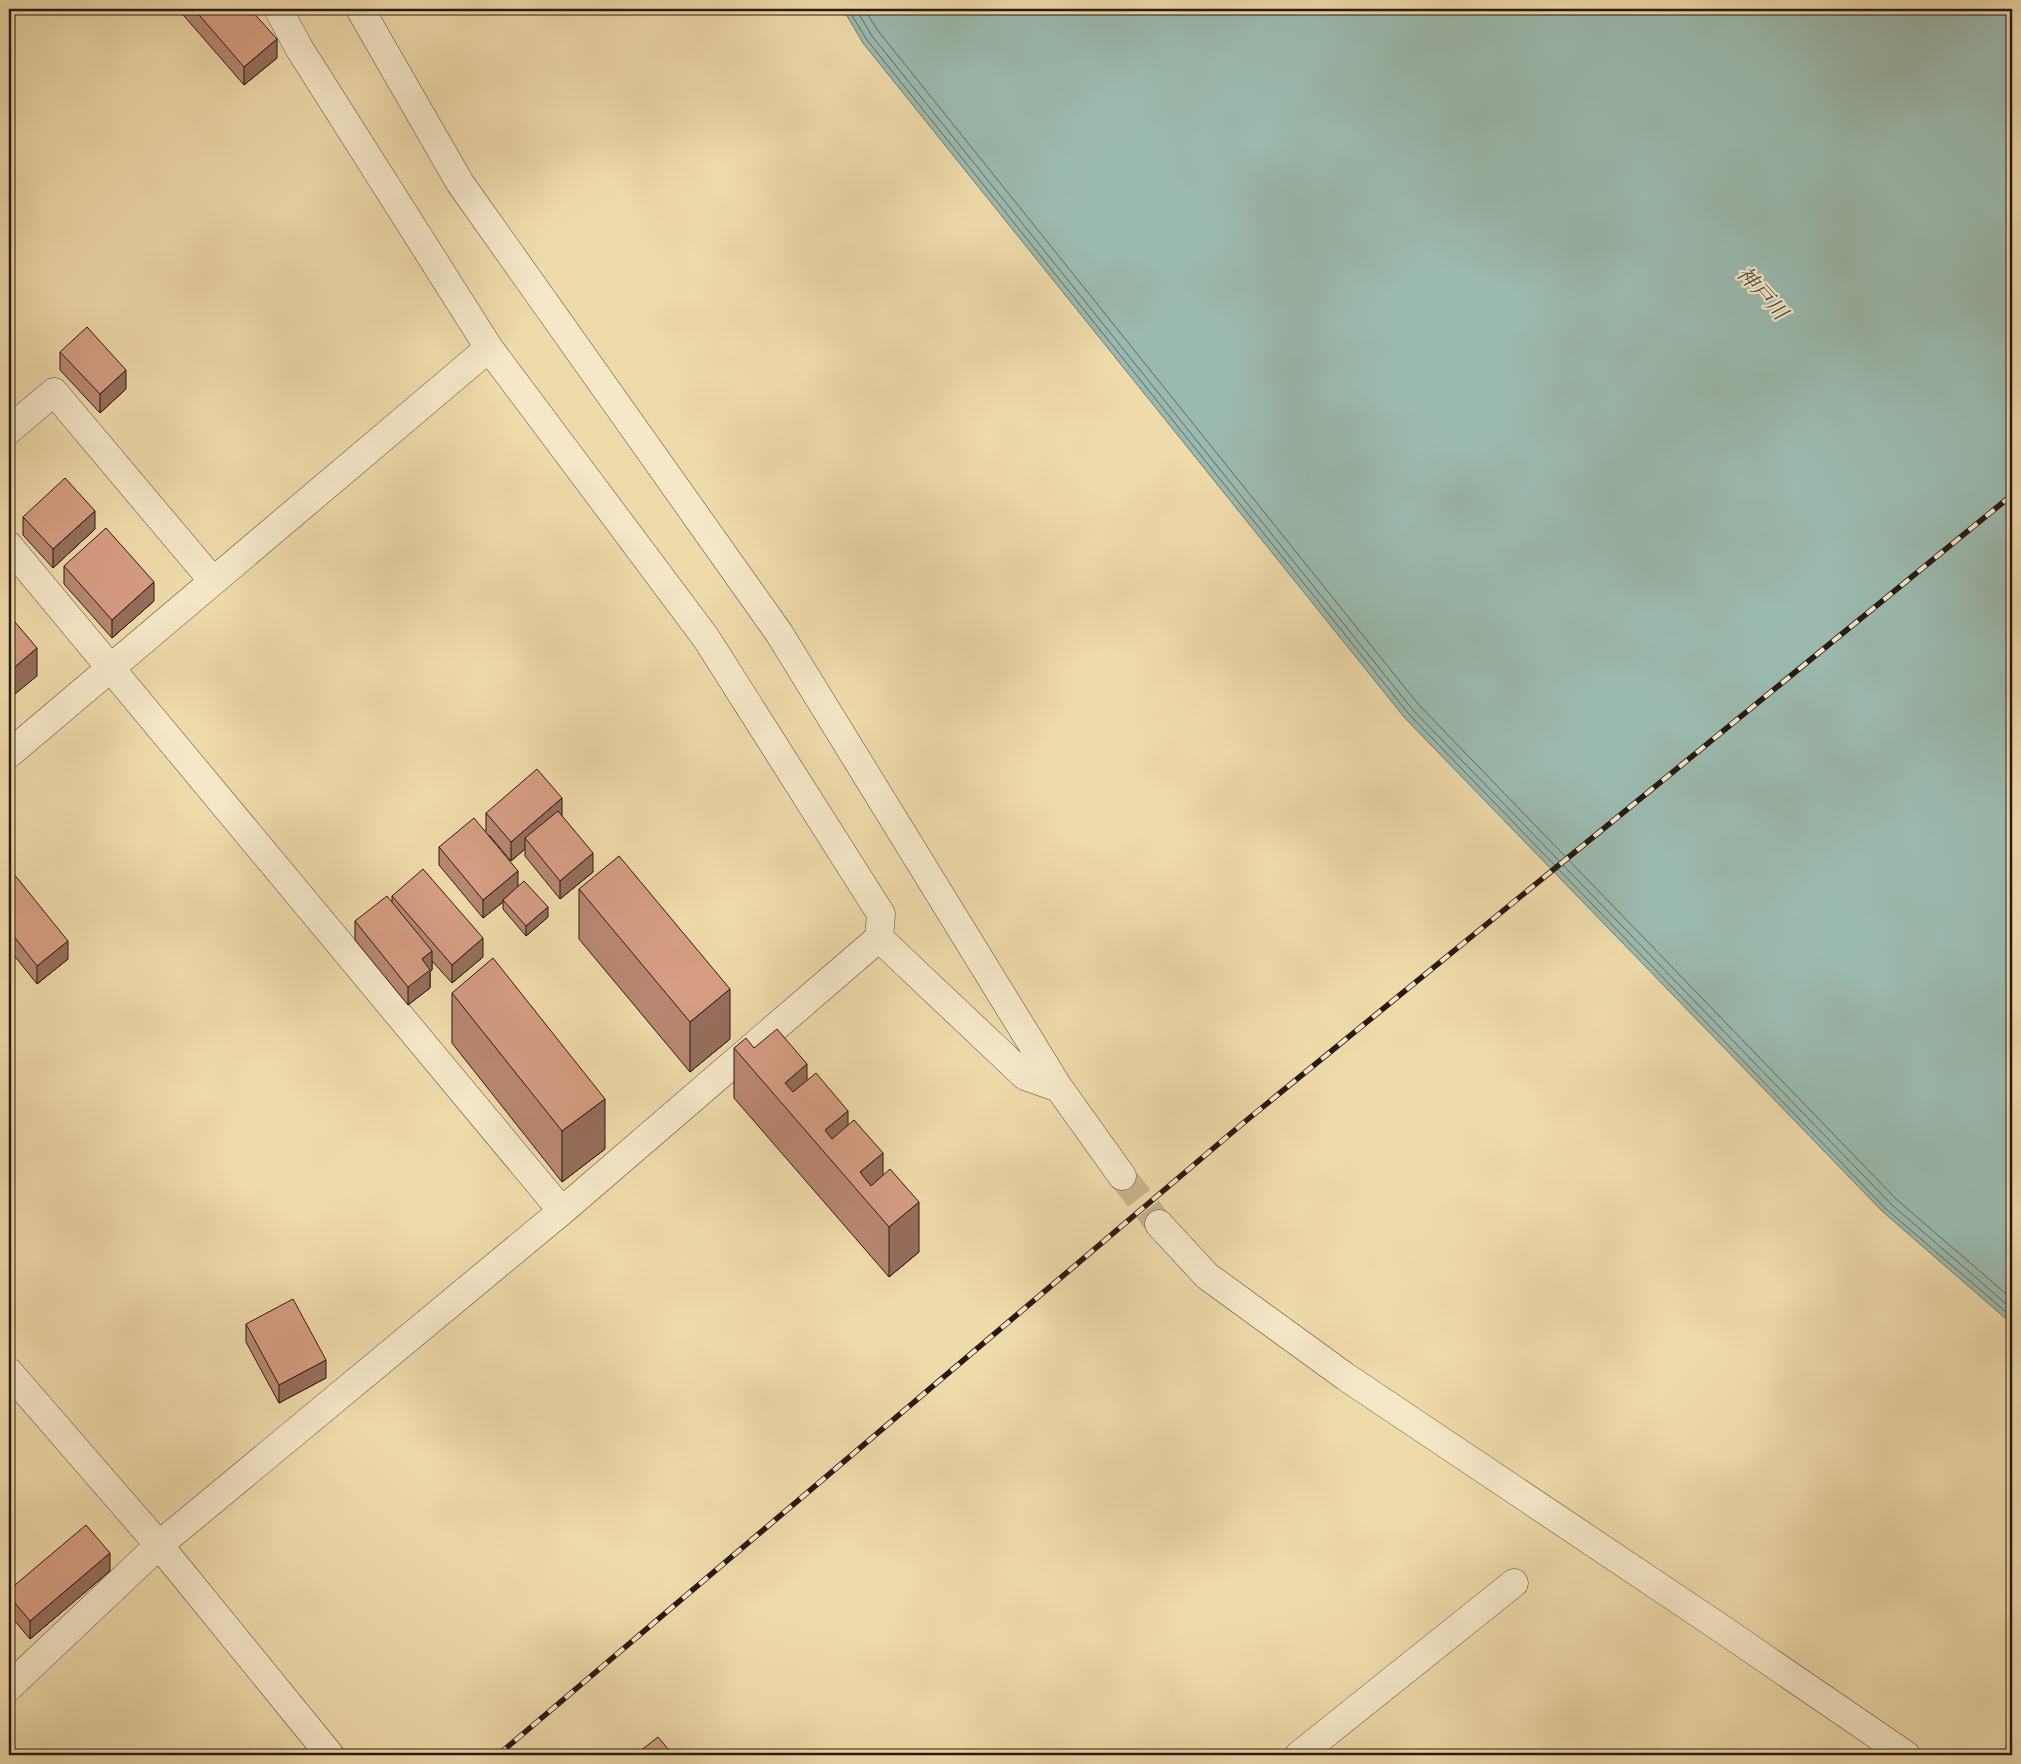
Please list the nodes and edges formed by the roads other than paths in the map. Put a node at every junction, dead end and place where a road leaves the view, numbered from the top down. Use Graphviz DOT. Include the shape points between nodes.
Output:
graph roads {
  1 [pos="278,9"];
  2 [pos="360,9"];
  3 [pos="489,348"];
  4 [pos="9,430"];
  5 [pos="9,546"];
  6 [pos="214,581"];
  7 [pos="110,668"];
  8 [pos="9,754"];
  9 [pos="879,938"];
  10 [pos="1059,1088"];
  11 [pos="1122,1176"];
  12 [pos="562,1211"];
  13 [pos="1159,1224"];
  14 [pos="9,1372"];
  15 [pos="159,1545"];
  16 [pos="1514,1583"];
  17 [pos="9,1687"];
  18 [pos="1309,1752"];
  19 [pos="330,1755"];
  20 [pos="1906,1755"];
  1 -- 3 [label="street" via="299,48"];
  2 -- 10 [label="street" via="460,183 779,633"];
  3 -- 6 [label="street"];
  3 -- 9 [label="street" via="706,638 881,914"];
  4 -- 6 [label="street" via="54,392"];
  5 -- 7 [label="street"];
  6 -- 7 [label="street"];
  7 -- 8 [label="street"];
  7 -- 12 [label="street"];
  9 -- 10 [label="street" via="1025,1076"];
  9 -- 12 [label="street"];
  10 -- 11 [label="street"];
  12 -- 15 [label="street"];
  13 -- 20 [label="street" via="1207,1276 1346,1377"];
  14 -- 15 [label="street"];
  15 -- 17 [label="street"];
  15 -- 19 [label="street"];
  16 -- 18 [label="street"];
}
